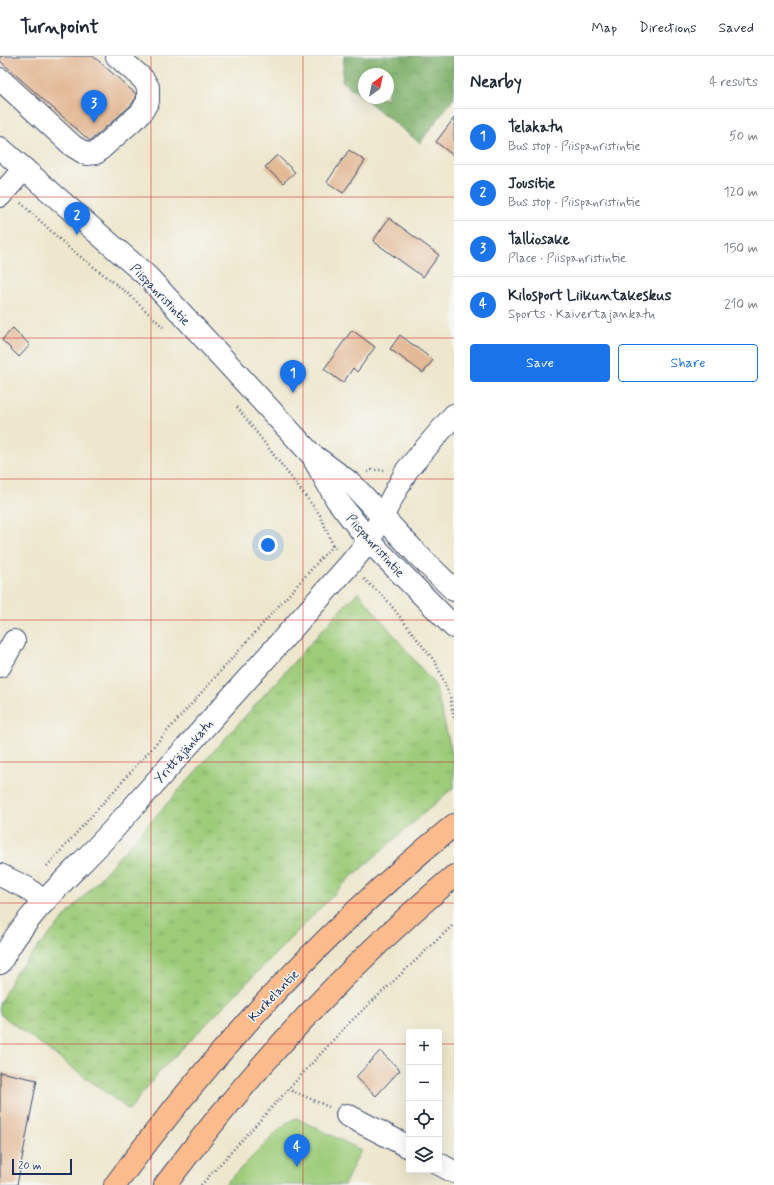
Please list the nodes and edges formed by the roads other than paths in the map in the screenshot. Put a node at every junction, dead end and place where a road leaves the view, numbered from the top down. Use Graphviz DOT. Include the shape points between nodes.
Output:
graph roads {
  1 [pos="117,56"];
  2 [pos="0,79"];
  3 [pos="0,148"];
  4 [pos="24,169"];
  5 [pos="3,192"];
  6 [pos="454,415"];
  7 [pos="310,453"];
  8 [pos="382,516"];
  9 [pos="369,540"];
  10 [pos="454,590"];
  11 [pos="454,627"];
  12 [pos="14,641"];
  13 [pos="0,666"];
  14 [pos="454,825"];
  15 [pos="0,875"];
  16 [pos="454,876"];
  17 [pos="44,902"];
  18 [pos="0,963"];
  19 [pos="348,1115"];
  20 [pos="406,1145"];
  21 [pos="442,1166"];
  22 [pos="454,1172"];
  23 [pos="115,1185"];
  24 [pos="165,1185"];
  1 -- 2 [label="street" via="143,79 148,87 148,101 141,113 96,152 86,154 73,146"];
  3 -- 4 [label="street, Piispanristintie"];
  4 -- 5 [label="street"];
  4 -- 7 [label="street, Piispanristintie" via="147,276"];
  6 -- 8 [label="street, Yrittäjänkatu" via="407,470"];
  7 -- 8 [label="street, Piispanristintie" via="353,485"];
  7 -- 9 [label="street, Piispanristintie" via="337,500"];
  8 -- 9 [label="street, Yrittäjänkatu"];
  8 -- 10 [label="street, Piispanristintie" via="416,554"];
  9 -- 11 [label="street, Piispanristintie"];
  9 -- 17 [label="street, Yrittäjänkatu" via="95,849"];
  12 -- 13 [label="street"];
  14 -- 23 [label="main road, Kurkelantie" via="405,866 343,924 252,1016"];
  15 -- 17 [label="street" via="27,888"];
  16 -- 24 [label="main road" via="358,964 282,1042 206,1130"];
  17 -- 18 [label="street, Yrittäjänkatu" via="19,932"];
  19 -- 20 [label="street"];
  21 -- 22 [label="street"];
}
